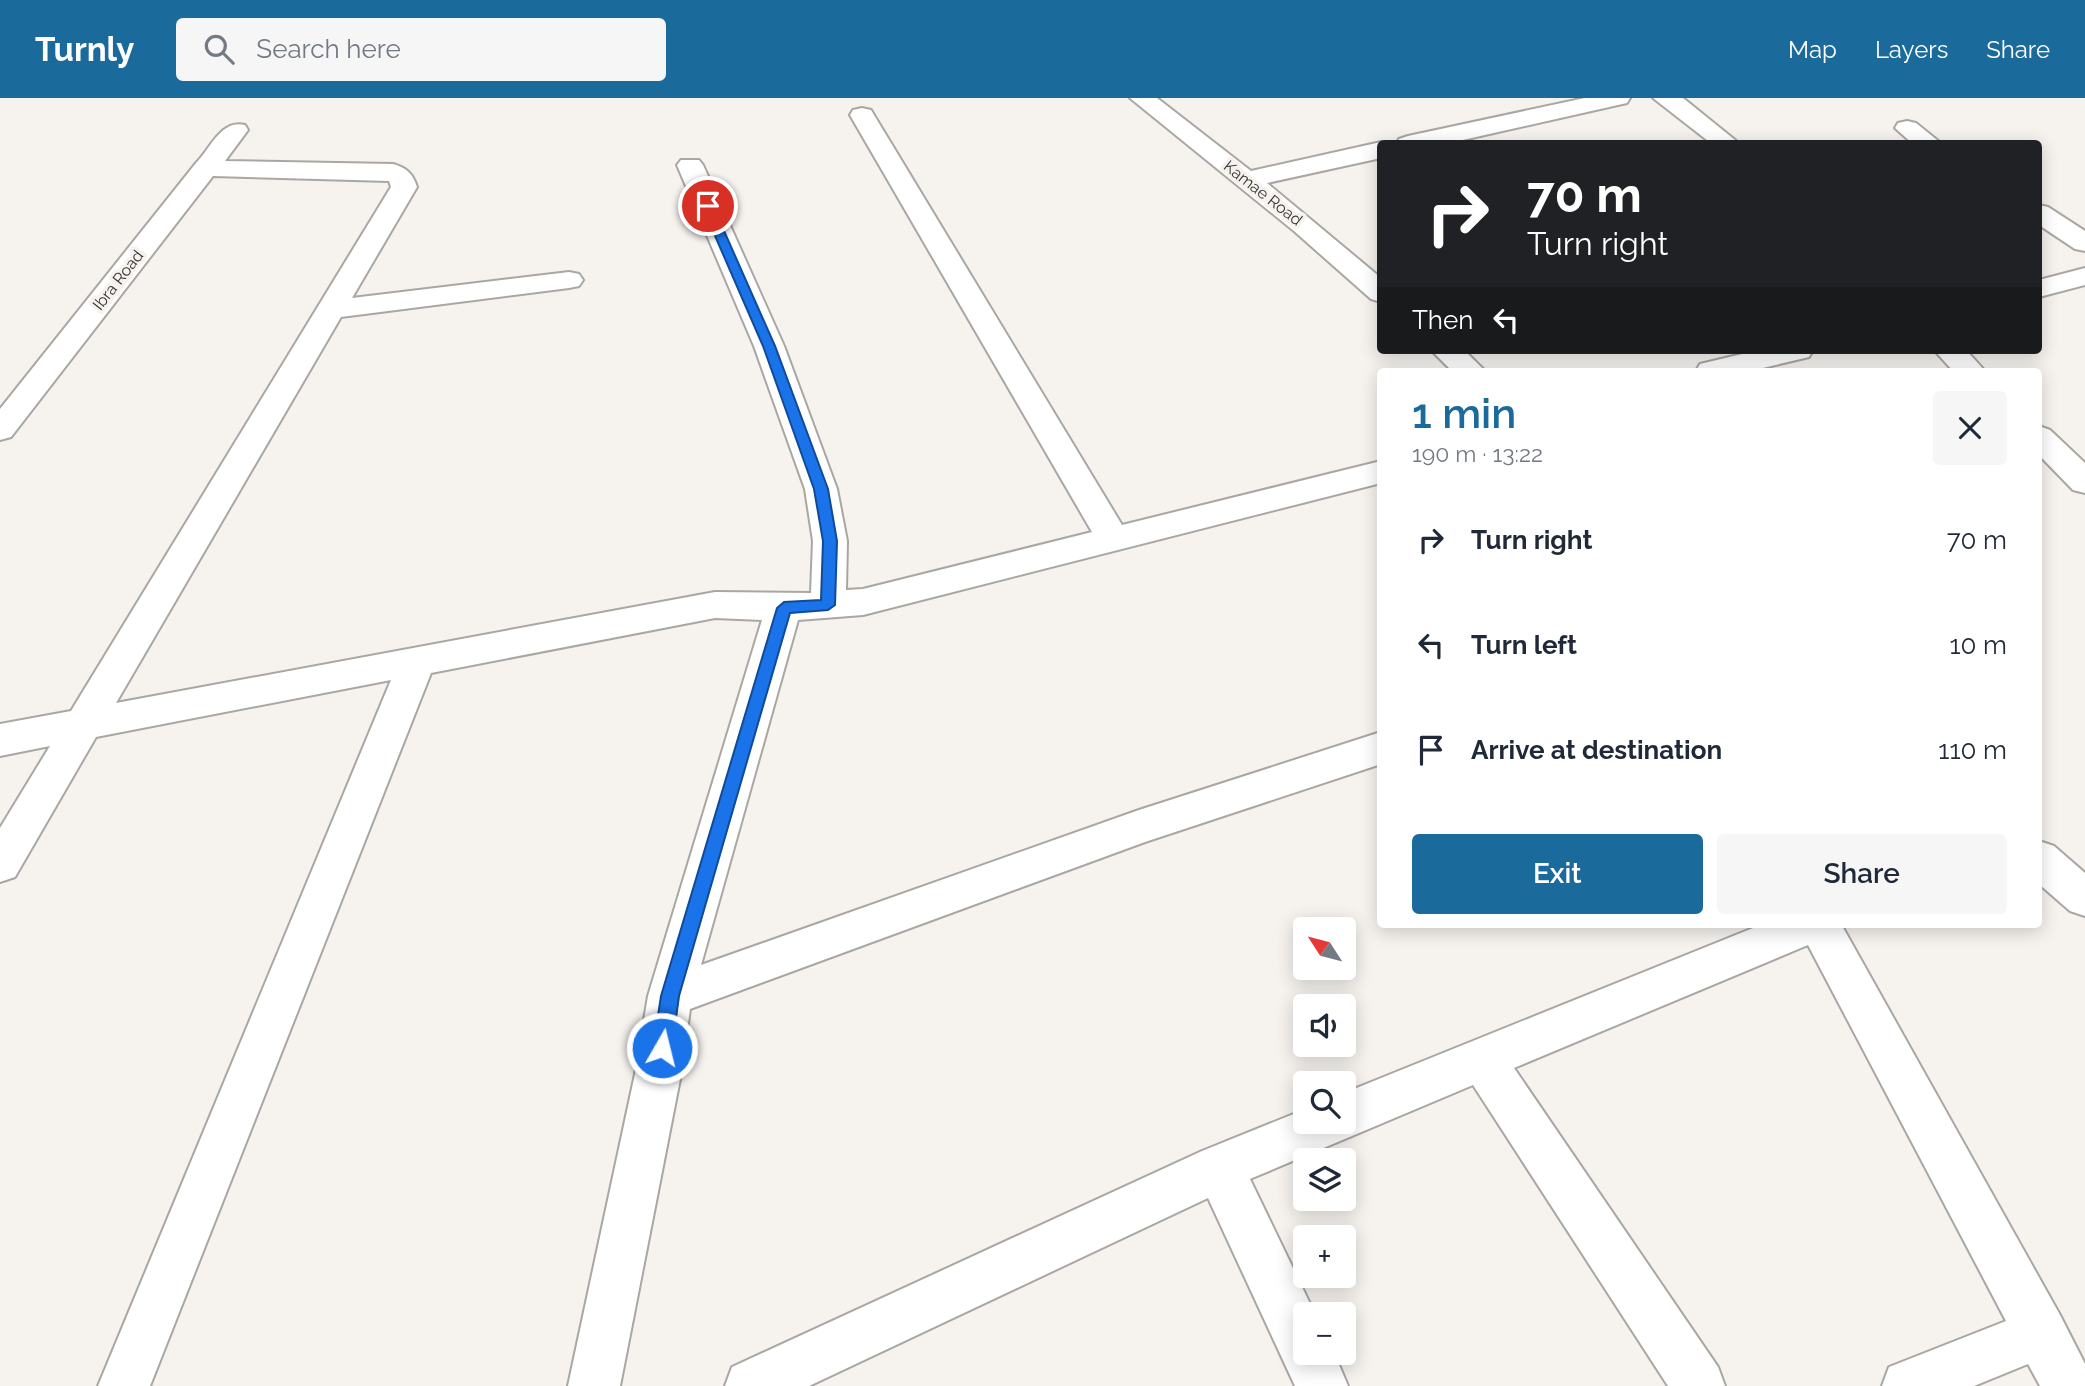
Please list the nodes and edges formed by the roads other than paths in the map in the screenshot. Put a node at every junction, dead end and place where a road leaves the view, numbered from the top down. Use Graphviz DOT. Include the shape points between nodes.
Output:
graph roads {
  1 [pos="1142,98"];
  2 [pos="1618,98"];
  3 [pos="1665,98"];
  4 [pos="1563,103"];
  5 [pos="862,116"];
  6 [pos="1491,125"];
  7 [pos="1907,128"];
  8 [pos="236,130"];
  9 [pos="1425,140"];
  10 [pos="1508,140"];
  11 [pos="1723,140"];
  12 [pos="1924,140"];
  13 [pos="1377,150"];
  14 [pos="690,165"];
  15 [pos="205,169"];
  16 [pos="1246,180"];
  17 [pos="2042,215"];
  18 [pos="2085,243"];
  19 [pos="2085,276"];
  20 [pos="569,280"];
  21 [pos="2042,288"];
  22 [pos="1377,290"];
  23 [pos="331,309"];
  24 [pos="1451,354"];
  25 [pos="1953,354"];
  26 [pos="1749,355"];
  27 [pos="1467,368"];
  28 [pos="1718,368"];
  29 [pos="1967,368"];
  30 [pos="0,430"];
  31 [pos="2042,440"];
  32 [pos="1377,473"];
  33 [pos="2085,482"];
  34 [pos="1112,537"];
  35 [pos="828,605"];
  36 [pos="784,608"];
  37 [pos="418,660"];
  38 [pos="79,727"];
  39 [pos="0,740"];
  40 [pos="1377,749"];
  41 [pos="2042,862"];
  42 [pos="0,864"];
  43 [pos="2085,898"];
  44 [pos="1801,928"];
  45 [pos="1821,928"];
  46 [pos="670,996"];
  47 [pos="1481,1058"];
  48 [pos="1356,1111"];
  49 [pos="1301,1134"];
  50 [pos="1219,1168"];
  51 [pos="1293,1325"];
  52 [pos="2042,1333"];
  53 [pos="1312,1365"];
  54 [pos="124,1386"];
  55 [pos="594,1386"];
  56 [pos="751,1386"];
  57 [pos="1322,1386"];
  58 [pos="1699,1386"];
  59 [pos="1908,1386"];
  60 [pos="2068,1386"];
  1 -- 16 [label="street, Kamae Road"];
  2 -- 4 [label="street"];
  3 -- 11 [label="street" via="1685,108"];
  4 -- 6 [label="street"];
  5 -- 34 [label="street"];
  6 -- 9 [label="street"];
  6 -- 10 [label="street"];
  7 -- 12 [label="street"];
  8 -- 15 [label="street, Ibra Road"];
  13 -- 16 [label="street"];
  14 -- 35 [label="street" via="769,346 821,489 830,541"];
  15 -- 23 [label="street" via="393,172 401,178 404,187"];
  15 -- 30 [label="street, Ibra Road"];
  16 -- 22 [label="street, Kamae Road"];
  17 -- 18 [label="street"];
  19 -- 21 [label="street"];
  20 -- 23 [label="street"];
  23 -- 38 [label="street"];
  24 -- 27 [label="street"];
  25 -- 29 [label="street"];
  26 -- 28 [label="street"];
  31 -- 33 [label="street"];
  32 -- 34 [label="street"];
  34 -- 35 [label="street" via="863,602"];
  35 -- 36 [label="street"];
  36 -- 37 [label="street" via="715,604"];
  36 -- 46 [label="street"];
  37 -- 38 [label="street"];
  37 -- 54 [label="street"];
  38 -- 39 [label="street"];
  38 -- 42 [label="street"];
  40 -- 46 [label="street" via="1139,827"];
  41 -- 43 [label="street"];
  44 -- 47 [label="street"];
  45 -- 52 [label="street"];
  46 -- 55 [label="street"];
  47 -- 48 [label="street"];
  47 -- 58 [label="street"];
  49 -- 50 [label="street"];
  50 -- 51 [label="street"];
  50 -- 56 [label="street"];
  52 -- 59 [label="street"];
  52 -- 60 [label="street"];
  53 -- 57 [label="street"];
}
